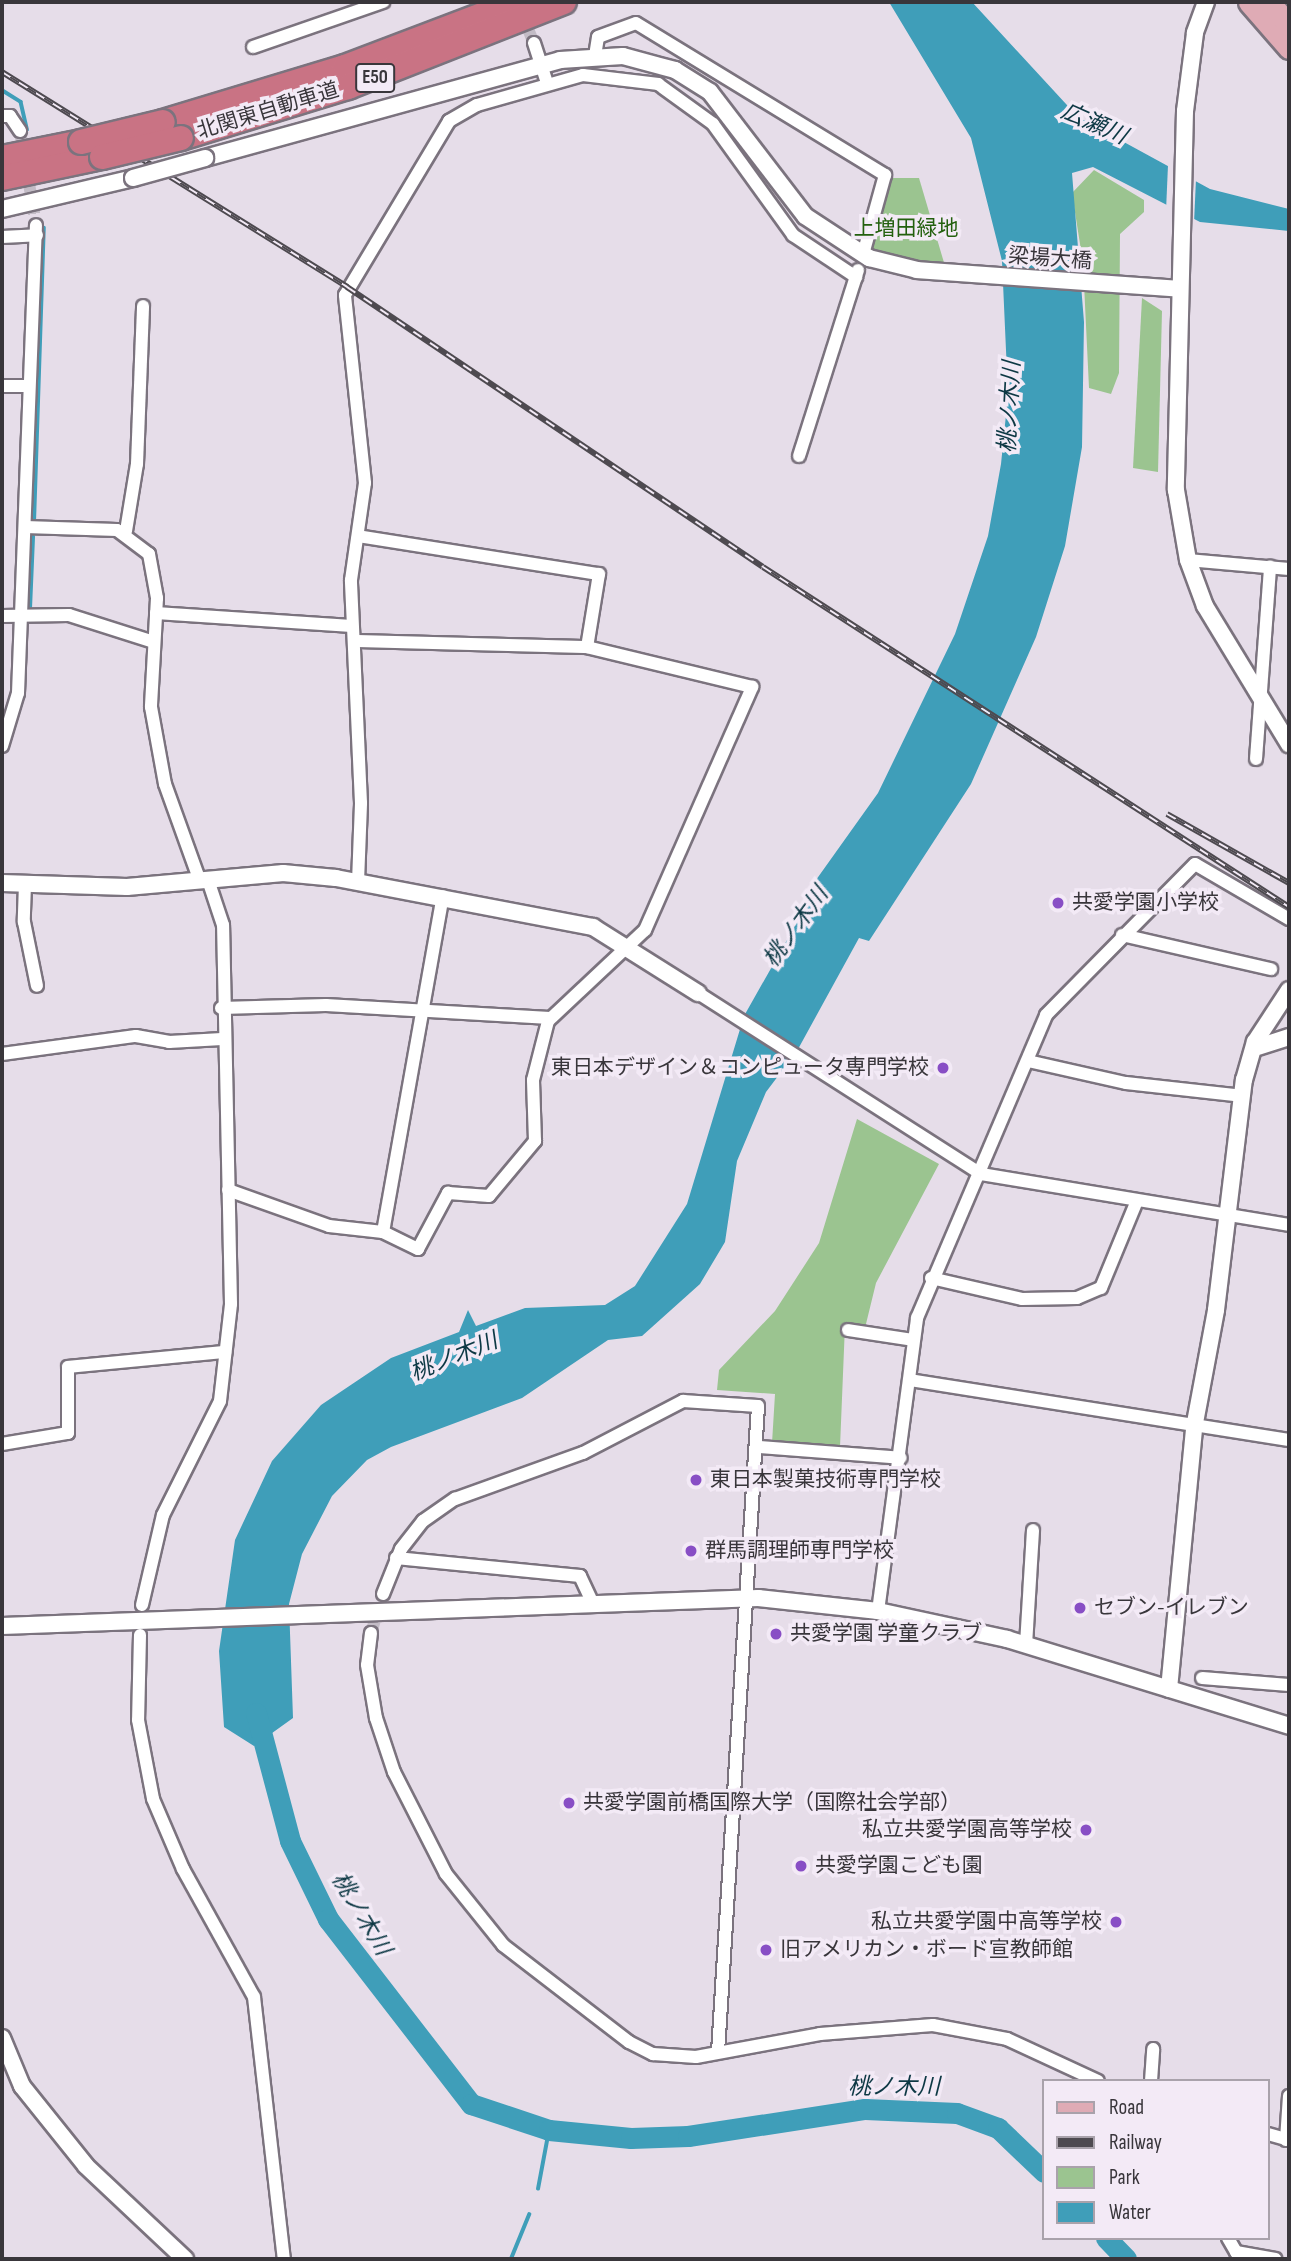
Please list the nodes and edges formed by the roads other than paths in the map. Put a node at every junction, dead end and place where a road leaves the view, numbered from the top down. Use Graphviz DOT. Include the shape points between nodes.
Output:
graph roads {
  1 [pos="383,2"];
  2 [pos="488,2"];
  3 [pos="516,2"];
  4 [pos="564,2"];
  5 [pos="1206,2"];
  6 [pos="1249,2"];
  7 [pos="1269,2"];
  8 [pos="1289,25"];
  9 [pos="534,43"];
  10 [pos="253,47"];
  11 [pos="1289,48"];
  12 [pos="595,56"];
  13 [pos="542,65"];
  14 [pos="345,68"];
  15 [pos="547,83"];
  16 [pos="2,116"];
  17 [pos="172,130"];
  18 [pos="20,131"];
  19 [pos="2,158"];
  20 [pos="2,178"];
  21 [pos="2,209"];
  22 [pos="2,237"];
  23 [pos="865,247"];
  24 [pos="1180,289"];
  25 [pos="143,306"];
  26 [pos="2,386"];
  27 [pos="28,386"];
  28 [pos="799,456"];
  29 [pos="25,527"];
  30 [pos="126,531"];
  31 [pos="358,536"];
  32 [pos="1188,560"];
  33 [pos="1270,567"];
  34 [pos="1289,569"];
  35 [pos="156,613"];
  36 [pos="21,615"];
  37 [pos="2,616"];
  38 [pos="352,626"];
  39 [pos="354,641"];
  40 [pos="153,642"];
  41 [pos="587,647"];
  42 [pos="1262,704"];
  43 [pos="1289,744"];
  44 [pos="2,746"];
  45 [pos="1256,759"];
  46 [pos="204,880"];
  47 [pos="358,882"];
  48 [pos="2,883"];
  49 [pos="25,884"];
  50 [pos="443,896"];
  51 [pos="1289,919"];
  52 [pos="1122,935"];
  53 [pos="629,947"];
  54 [pos="1271,969"];
  55 [pos="37,986"];
  56 [pos="1289,990"];
  57 [pos="698,993"];
  58 [pos="220,1008"];
  59 [pos="428,1008"];
  60 [pos="550,1018"];
  61 [pos="1289,1037"];
  62 [pos="222,1039"];
  63 [pos="2,1054"];
  64 [pos="1250,1057"];
  65 [pos="1028,1061"];
  66 [pos="1243,1096"];
  67 [pos="981,1174"];
  68 [pos="228,1190"];
  69 [pos="1136,1203"];
  70 [pos="1228,1216"];
  71 [pos="1289,1225"];
  72 [pos="383,1232"];
  73 [pos="931,1278"];
  74 [pos="848,1330"];
  75 [pos="913,1340"];
  76 [pos="225,1352"];
  77 [pos="910,1380"];
  78 [pos="1194,1428"];
  79 [pos="1289,1440"];
  80 [pos="2,1444"];
  81 [pos="759,1447"];
  82 [pos="901,1458"];
  83 [pos="1033,1530"];
  84 [pos="396,1558"];
  85 [pos="383,1594"];
  86 [pos="745,1597"];
  87 [pos="591,1600"];
  88 [pos="142,1605"];
  89 [pos="878,1611"];
  90 [pos="2,1626"];
  91 [pos="371,1633"];
  92 [pos="140,1635"];
  93 [pos="1026,1645"];
  94 [pos="1202,1678"];
  95 [pos="1289,1685"];
  96 [pos="1169,1689"];
  97 [pos="1289,1726"];
  98 [pos="2,2038"];
  99 [pos="1153,2049"];
  100 [pos="718,2052"];
  101 [pos="1094,2079"];
  102 [pos="1151,2079"];
  103 [pos="1289,2096"];
  104 [pos="1270,2135"];
  105 [pos="1288,2140"];
  106 [pos="1229,2240"];
  107 [pos="1238,2256"];
  108 [pos="185,2259"];
  109 [pos="284,2259"];
  110 [pos="1275,2259"];
  1 -- 10 [label="street"];
  2 -- 14 [label="highway"];
  3 -- 14 [label="highway, 北関東自動車道 / E50"];
  4 -- 17 [label="highway, 北関東自動車道 / E50" via="348,87"];
  5 -- 24 [label="street" via="1189,60"];
  6 -- 11 [label="main road"];
  7 -- 8 [label="main road"];
  9 -- 13 [label="street"];
  12 -- 13 [label="street, 梁場大橋"];
  12 -- 23 [label="street" via="598,37 636,23 884,175"];
  12 -- 24 [label="street, 梁場大橋" via="655,63 702,86 745,131 793,203 842,245 889,264"];
  13 -- 15 [label="street"];
  13 -- 21 [label="street, 梁場大橋, bridge"];
  14 -- 17 [label="highway, 北関東自動車道 / E50"];
  15 -- 28 [label="street" via="613,75 677,94 720,131 793,235 857,274"];
  15 -- 31 [label="street" via="449,121 347,287 365,483"];
  16 -- 18 [label="street" via="10,116"];
  17 -- 19 [label="highway, 北関東自動車道 / E50, bridge"];
  17 -- 20 [label="highway, 北関東自動車道 / E50, bridge" via="102,157"];
  22 -- 27 [label="street" via="36,230"];
  24 -- 32 [label="street" via="1175,465"];
  25 -- 30 [label="street" via="137,464"];
  26 -- 27 [label="street"];
  27 -- 29 [label="street"];
  29 -- 30 [label="street"];
  29 -- 36 [label="street"];
  30 -- 35 [label="street" via="153,565"];
  31 -- 38 [label="street"];
  31 -- 41 [label="street" via="599,574"];
  32 -- 33 [label="street"];
  32 -- 42 [label="street" via="1222,642"];
  33 -- 34 [label="street"];
  33 -- 42 [label="street"];
  35 -- 38 [label="street"];
  35 -- 40 [label="street"];
  36 -- 37 [label="street"];
  36 -- 40 [label="street" via="69,615"];
  36 -- 44 [label="street" via="17,701"];
  38 -- 39 [label="street"];
  39 -- 41 [label="street"];
  39 -- 47 [label="street"];
  40 -- 46 [label="street" via="151,707 161,766"];
  41 -- 53 [label="street" via="752,687 645,930"];
  42 -- 43 [label="street"];
  42 -- 45 [label="street"];
  46 -- 47 [label="street" via="283,873"];
  46 -- 49 [label="street" via="127,887"];
  46 -- 58 [label="street" via="223,925"];
  47 -- 50 [label="street"];
  48 -- 49 [label="street"];
  49 -- 55 [label="street" via="25,932"];
  50 -- 53 [label="street" via="593,927"];
  50 -- 59 [label="street"];
  51 -- 52 [label="street" via="1195,864"];
  52 -- 54 [label="street"];
  52 -- 65 [label="street" via="1056,1002"];
  53 -- 57 [label="street"];
  53 -- 60 [label="street"];
  56 -- 64 [label="street"];
  57 -- 67 [label="street"];
  58 -- 59 [label="street"];
  58 -- 62 [label="street"];
  59 -- 60 [label="street"];
  59 -- 72 [label="street"];
  60 -- 72 [label="street" via="533,1080 538,1127 532,1147 489,1196 448,1193 418,1249"];
  61 -- 64 [label="street" via="1268,1039"];
  62 -- 63 [label="street" via="169,1042 136,1036"];
  62 -- 68 [label="street"];
  64 -- 66 [label="street"];
  65 -- 66 [label="street" via="1126,1083"];
  65 -- 67 [label="street"];
  66 -- 70 [label="street"];
  67 -- 69 [label="street"];
  67 -- 73 [label="street"];
  68 -- 72 [label="street" via="329,1226"];
  68 -- 76 [label="street" via="232,1285"];
  69 -- 70 [label="street"];
  69 -- 73 [label="street" via="1101,1288 1077,1297 1022,1298"];
  70 -- 71 [label="street"];
  70 -- 78 [label="street"];
  73 -- 75 [label="street"];
  74 -- 75 [label="street"];
  75 -- 77 [label="street"];
  76 -- 80 [label="street" via="68,1367 68,1433"];
  76 -- 88 [label="street" via="218,1407 163,1515"];
  77 -- 78 [label="street"];
  77 -- 82 [label="street"];
  78 -- 79 [label="street"];
  78 -- 96 [label="street"];
  81 -- 82 [label="street"];
  81 -- 84 [label="street" via="758,1406 684,1401 583,1453 455,1499 424,1521"];
  81 -- 86 [label="street"];
  82 -- 89 [label="street"];
  83 -- 93 [label="street"];
  84 -- 85 [label="street"];
  84 -- 87 [label="street" via="580,1577"];
  86 -- 87 [label="street"];
  86 -- 89 [label="street"];
  86 -- 100 [label="street"];
  87 -- 90 [label="street"];
  89 -- 93 [label="street"];
  91 -- 100 [label="street" via="369,1681 394,1772 469,1906 503,1945 629,2042 665,2056"];
  92 -- 109 [label="street" via="138,1720 153,1799 183,1869 254,1997"];
  93 -- 96 [label="street"];
  94 -- 95 [label="street"];
  96 -- 97 [label="street"];
  98 -- 108 [label="street" via="22,2087 86,2166"];
  99 -- 102 [label="street"];
  100 -- 101 [label="street" via="820,2034 933,2025 1007,2039"];
  103 -- 105 [label="street"];
  104 -- 105 [label="street"];
  106 -- 107 [label="street"];
  107 -- 110 [label="street"];
}
